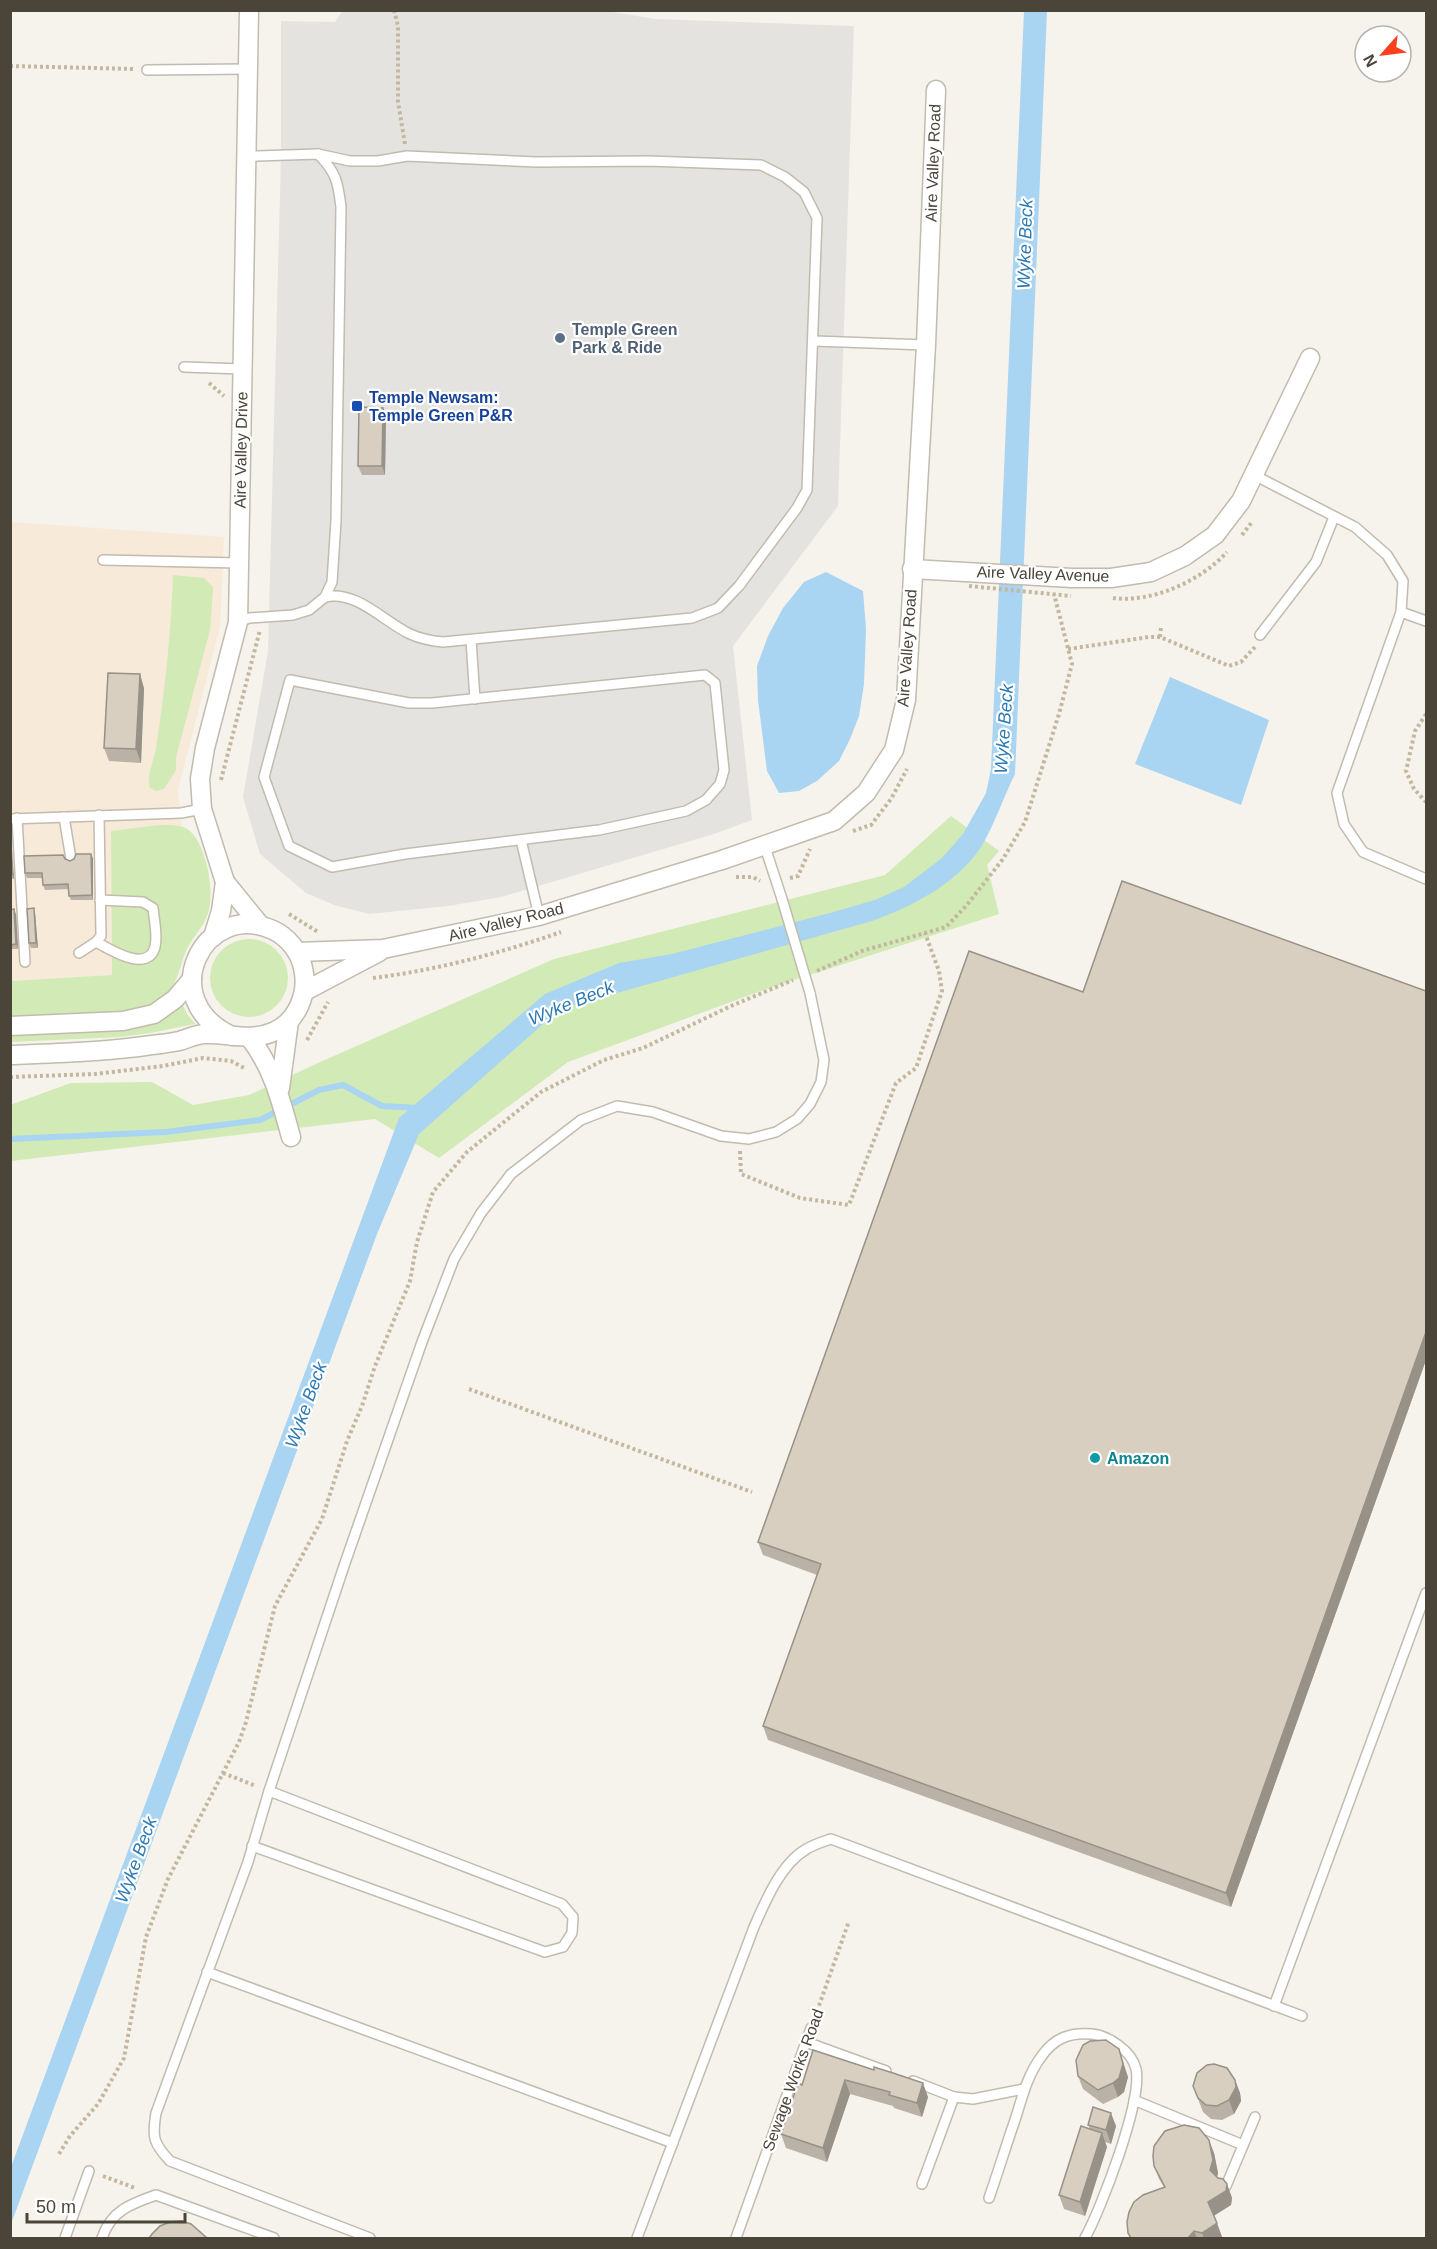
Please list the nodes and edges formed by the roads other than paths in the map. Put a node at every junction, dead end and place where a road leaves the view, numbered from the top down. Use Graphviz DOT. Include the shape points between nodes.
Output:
graph roads {
  1 [pos="249,10"];
  2 [pos="248,69"];
  3 [pos="147,70"];
  4 [pos="936,90"];
  5 [pos="318,154"];
  6 [pos="246,158"];
  7 [pos="814,341"];
  8 [pos="926,345"];
  9 [pos="1310,358"];
  10 [pos="184,367"];
  11 [pos="242,369"];
  12 [pos="1254,475"];
  13 [pos="1334,517"];
  14 [pos="102,560"];
  15 [pos="239,563"];
  16 [pos="912,569"];
  17 [pos="326,597"];
  18 [pos="1401,612"];
  19 [pos="1426,621"];
  20 [pos="238,622"];
  21 [pos="1260,635"];
  22 [pos="471,640"];
  23 [pos="475,699"];
  24 [pos="202,809"];
  25 [pos="99,815"];
  26 [pos="64,817"];
  27 [pos="14,818"];
  28 [pos="521,840"];
  29 [pos="765,846"];
  30 [pos="71,859"];
  31 [pos="1426,879"];
  32 [pos="225,882"];
  33 [pos="100,900"];
  34 [pos="539,916"];
  35 [pos="260,925"];
  36 [pos="213,937"];
  37 [pos="96,942"];
  38 [pos="383,950"];
  39 [pos="297,952"];
  40 [pos="79,953"];
  41 [pos="25,962"];
  42 [pos="192,979"];
  43 [pos="305,991"];
  44 [pos="289,1021"];
  45 [pos="10,1026"];
  46 [pos="241,1037"];
  47 [pos="10,1055"];
  48 [pos="279,1093"];
  49 [pos="291,1137"];
  50 [pos="1426,1593"];
  51 [pos="269,1791"];
  52 [pos="252,1846"];
  53 [pos="207,1971"];
  54 [pos="1274,2006"];
  55 [pos="1302,2016"];
  56 [pos="811,2028"];
  57 [pos="806,2042"];
  58 [pos="891,2073"];
  59 [pos="901,2077"];
  60 [pos="1024,2090"];
  61 [pos="954,2097"];
  62 [pos="1134,2100"];
  63 [pos="1255,2117"];
  64 [pos="673,2143"];
  65 [pos="1243,2145"];
  66 [pos="89,2171"];
  67 [pos="922,2184"];
  68 [pos="1226,2186"];
  69 [pos="989,2198"];
  70 [pos="263,2237"];
  71 [pos="65,2238"];
  72 [pos="102,2238"];
  73 [pos="274,2238"];
  74 [pos="370,2238"];
  75 [pos="637,2238"];
  76 [pos="736,2238"];
  77 [pos="1085,2238"];
  1 -- 2 [label="street, Aire Valley Drive"];
  2 -- 3 [label="lane"];
  2 -- 6 [label="street, Aire Valley Drive"];
  4 -- 8 [label="street, Aire Valley Road"];
  5 -- 6 [label="lane"];
  5 -- 7 [label="lane" via="350,161 407,156 760,165 804,192 817,218"];
  5 -- 17 [label="lane" via="334,173 341,207 336,521 333,575"];
  6 -- 11 [label="street, Aire Valley Drive"];
  7 -- 8 [label="lane"];
  7 -- 22 [label="lane" via="807,490 740,586 718,608 692,618"];
  8 -- 16 [label="street, Aire Valley Road"];
  9 -- 12 [label="street, Aire Valley Avenue"];
  10 -- 11 [label="lane"];
  11 -- 15 [label="street, Aire Valley Drive"];
  12 -- 13 [label="lane"];
  12 -- 16 [label="street, Aire Valley Avenue" via="1241,501 1215,535 1185,556 1151,572 1071,587 968,579"];
  13 -- 18 [label="lane" via="1355,526 1387,555 1403,580"];
  13 -- 21 [label="lane" via="1316,562"];
  14 -- 15 [label="lane"];
  15 -- 20 [label="street, Aire Valley Drive"];
  16 -- 29 [label="street, Aire Valley Road" via="906,700 894,750 866,793 834,821"];
  17 -- 20 [label="lane" via="309,610 293,615"];
  17 -- 22 [label="lane" via="353,600 425,640"];
  18 -- 19 [label="lane"];
  18 -- 31 [label="lane" via="1337,793 1344,824 1363,852"];
  20 -- 24 [label="street, Aire Valley Drive" via="205,748 200,779"];
  22 -- 23 [label="lane"];
  23 -- 28 [label="lane" via="696,675 705,675 715,683 724,770 720,784 706,800 675,814 599,830"];
  23 -- 28 [label="lane" via="409,703 290,680 264,777 277,818 289,846 332,867"];
  24 -- 25 [label="lane"];
  24 -- 32 [label="street, Aire Valley Drive"];
  25 -- 26 [label="lane"];
  25 -- 33 [label="lane"];
  26 -- 27 [label="lane"];
  26 -- 30 [label="lane"];
  27 -- 41 [label="lane"];
  28 -- 34 [label="lane"];
  29 -- 34 [label="street, Aire Valley Road"];
  29 -- 51 [label="lane, bridge" via="810,993 824,1060 821,1082 810,1104 797,1119 776,1132 749,1139 721,1136 653,1112 617,1106 581,1120 511,1173 454,1259 345,1563"];
  32 -- 35 [label="street, Aire Valley Drive"];
  32 -- 36 [label="street, Aire Valley Drive"];
  33 -- 37 [label="lane" via="101,936"];
  33 -- 37 [label="lane" via="143,902 153,908 155,949 140,960"];
  34 -- 38 [label="street, Aire Valley Road"];
  35 -- 36 [label="street" via="227,928"];
  35 -- 39 [label="street" via="281,935"];
  36 -- 42 [label="street" via="198,956"];
  37 -- 40 [label="lane"];
  38 -- 39 [label="street, Aire Valley Road"];
  38 -- 43 [label="street, Aire Valley Road"];
  39 -- 43 [label="street" via="304,971"];
  42 -- 45 [label="street" via="175,999 154,1014 123,1021"];
  42 -- 46 [label="street" via="193,994 207,1020 219,1030"];
  43 -- 44 [label="street"];
  44 -- 46 [label="street" via="274,1032"];
  44 -- 48 [label="street"];
  46 -- 47 [label="street" via="204,1034 150,1045"];
  46 -- 48 [label="street" via="267,1063"];
  48 -- 49 [label="street"];
  50 -- 54 [label="lane"];
  51 -- 52 [label="lane"];
  51 -- 52 [label="lane" via="562,1904 573,1917 572,1933 563,1947 545,1952"];
  52 -- 53 [label="lane"];
  53 -- 64 [label="lane"];
  53 -- 74 [label="lane" via="156,2112 152,2134 159,2149 170,2161"];
  54 -- 55 [label="lane"];
  54 -- 64 [label="lane" via="831,1839 803,1850 771,1889"];
  56 -- 57 [label="lane, Sewage Works Road"];
  57 -- 58 [label="lane"];
  57 -- 76 [label="lane, Sewage Works Road"];
  59 -- 61 [label="lane"];
  60 -- 61 [label="lane" via="973,2099"];
  60 -- 62 [label="lane" via="1051,2044 1078,2033 1100,2035 1115,2042 1128,2055 1136,2069"];
  60 -- 69 [label="lane"];
  61 -- 67 [label="lane"];
  62 -- 65 [label="lane"];
  62 -- 77 [label="lane" via="1099,2210"];
  63 -- 65 [label="lane"];
  64 -- 75 [label="lane"];
  65 -- 68 [label="lane"];
  66 -- 71 [label="lane"];
  70 -- 72 [label="lane" via="156,2195 119,2211 107,2224"];
  70 -- 73 [label="lane"];
}
